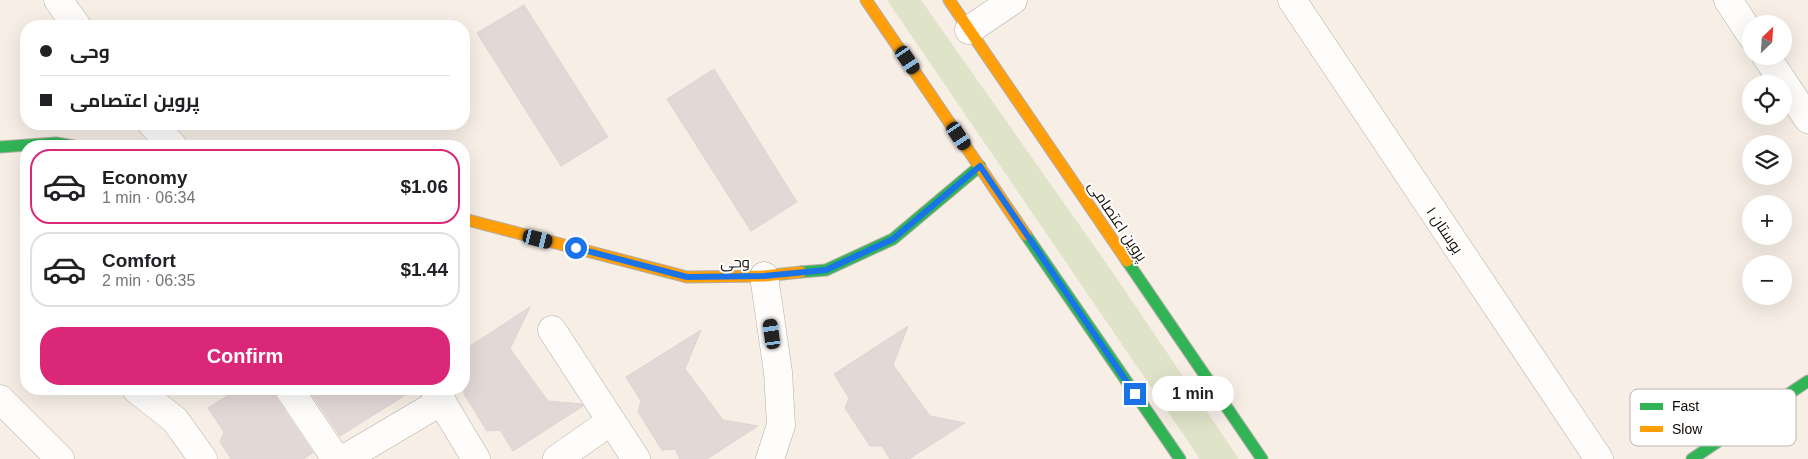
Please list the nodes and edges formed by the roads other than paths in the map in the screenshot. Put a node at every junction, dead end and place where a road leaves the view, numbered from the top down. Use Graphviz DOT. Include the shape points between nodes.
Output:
graph roads {
  1 [pos="58,0"];
  2 [pos="866,0"];
  3 [pos="949,0"];
  4 [pos="1013,0"];
  5 [pos="1292,0"];
  6 [pos="1728,0"];
  7 [pos="73,20"];
  8 [pos="1742,21"];
  9 [pos="969,30"];
  10 [pos="1772,65"];
  11 [pos="1808,119"];
  12 [pos="158,130"];
  13 [pos="167,140"];
  14 [pos="20,146"];
  15 [pos="0,147"];
  16 [pos="980,166"];
  17 [pos="470,221"];
  18 [pos="764,276"];
  19 [pos="552,330"];
  20 [pos="1808,381"];
  21 [pos="1796,389"];
  22 [pos="144,395"];
  23 [pos="293,395"];
  24 [pos="438,395"];
  25 [pos="0,399"];
  26 [pos="611,421"];
  27 [pos="1711,446"];
  28 [pos="60,459"];
  29 [pos="203,459"];
  30 [pos="336,459"];
  31 [pos="344,459"];
  32 [pos="476,459"];
  33 [pos="556,459"];
  34 [pos="636,459"];
  35 [pos="770,459"];
  36 [pos="1180,459"];
  37 [pos="1262,459"];
  38 [pos="1599,459"];
  39 [pos="1692,459"];
  1 -- 7 [label="street"];
  2 -- 16 [label="main road"];
  3 -- 9 [label="main road, پروین اعتصامی"];
  4 -- 9 [label="street"];
  5 -- 38 [label="street, بوستان ۱"];
  6 -- 8 [label="street"];
  9 -- 37 [label="main road, پروین اعتصامی"];
  10 -- 11 [label="street"];
  12 -- 13 [label="street"];
  14 -- 15 [label="main road"];
  16 -- 18 [label="main road, وحی" via="893,239 826,270"];
  16 -- 36 [label="main road"];
  17 -- 18 [label="main road, وحی" via="687,277"];
  18 -- 35 [label="street" via="778,372 781,425"];
  19 -- 26 [label="street"];
  20 -- 21 [label="main road"];
  22 -- 29 [label="street" via="175,420"];
  23 -- 30 [label="street"];
  24 -- 31 [label="street"];
  24 -- 32 [label="street"];
  25 -- 28 [label="street"];
  26 -- 33 [label="street"];
  26 -- 34 [label="street"];
  27 -- 39 [label="main road"];
}
